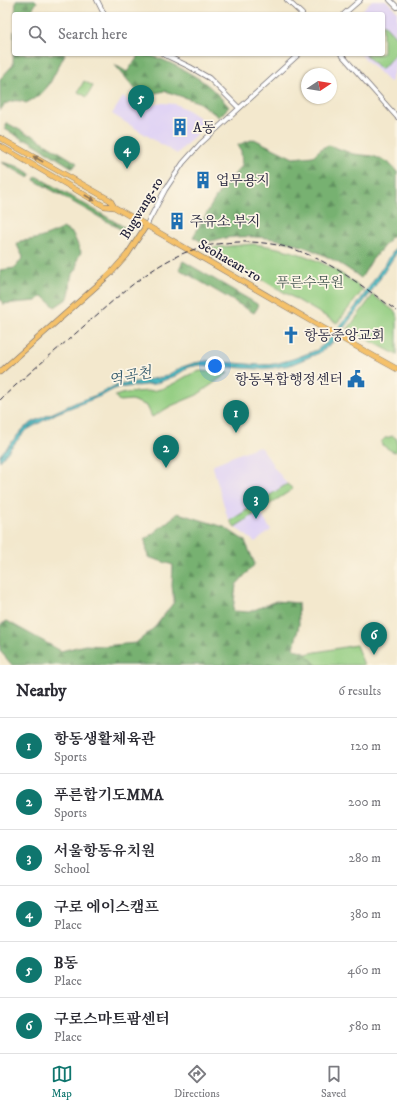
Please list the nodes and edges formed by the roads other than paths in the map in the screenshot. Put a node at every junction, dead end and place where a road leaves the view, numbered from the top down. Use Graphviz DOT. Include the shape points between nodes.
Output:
graph roads {
  1 [pos="97,0"];
  2 [pos="287,0"];
  3 [pos="360,0"];
  4 [pos="390,0"];
  5 [pos="397,7"];
  6 [pos="103,12"];
  7 [pos="300,12"];
  8 [pos="346,12"];
  9 [pos="167,56"];
  10 [pos="297,56"];
  11 [pos="343,56"];
  12 [pos="239,108"];
  13 [pos="397,117"];
  14 [pos="0,138"];
  15 [pos="0,146"];
  16 [pos="114,206"];
  17 [pos="146,226"];
  18 [pos="397,369"];
  19 [pos="0,372"];
  1 -- 6 [label="street"];
  2 -- 7 [label="street"];
  3 -- 8 [label="street"];
  4 -- 5 [label="street"];
  9 -- 12 [label="street" via="209,78"];
  10 -- 12 [label="street, Bugwang-ro"];
  11 -- 13 [label="street"];
  12 -- 17 [label="street, Bugwang-ro" via="183,163"];
  16 -- 14 [label="main road, Seohaean-ro, one-way" via="110,200"];
  15 -- 16 [label="main road, Seohaean-ro, one-way" via="104,206"];
  16 -- 17 [label="main road, Seohaean-ro"];
  17 -- 18 [label="main road, Seohaean-ro"];
  17 -- 19 [label="main road, Bugwang-ro" via="122,261 100,284"];
}
